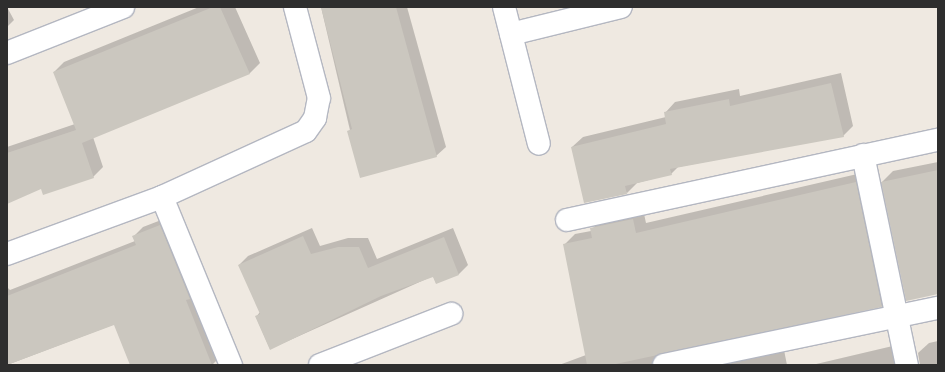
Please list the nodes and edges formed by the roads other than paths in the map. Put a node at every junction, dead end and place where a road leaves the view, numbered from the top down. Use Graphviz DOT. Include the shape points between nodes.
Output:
graph roads {
  1 [pos="123,7"];
  2 [pos="294,7"];
  3 [pos="504,7"];
  4 [pos="621,7"];
  5 [pos="511,34"];
  6 [pos="7,54"];
  7 [pos="938,140"];
  8 [pos="538,144"];
  9 [pos="863,155"];
  10 [pos="162,196"];
  11 [pos="567,220"];
  12 [pos="7,254"];
  13 [pos="938,308"];
  14 [pos="451,314"];
  15 [pos="898,316"];
  16 [pos="231,365"];
  17 [pos="320,365"];
  18 [pos="664,365"];
  19 [pos="907,365"];
  1 -- 6 [label="street"];
  2 -- 10 [label="street" via="319,98 315,118 293,140"];
  3 -- 5 [label="street"];
  4 -- 5 [label="street"];
  5 -- 8 [label="street"];
  7 -- 9 [label="street"];
  9 -- 11 [label="street"];
  9 -- 15 [label="street"];
  10 -- 12 [label="street"];
  10 -- 16 [label="street"];
  13 -- 15 [label="street"];
  14 -- 17 [label="street"];
  15 -- 18 [label="street"];
  15 -- 19 [label="street"];
}
